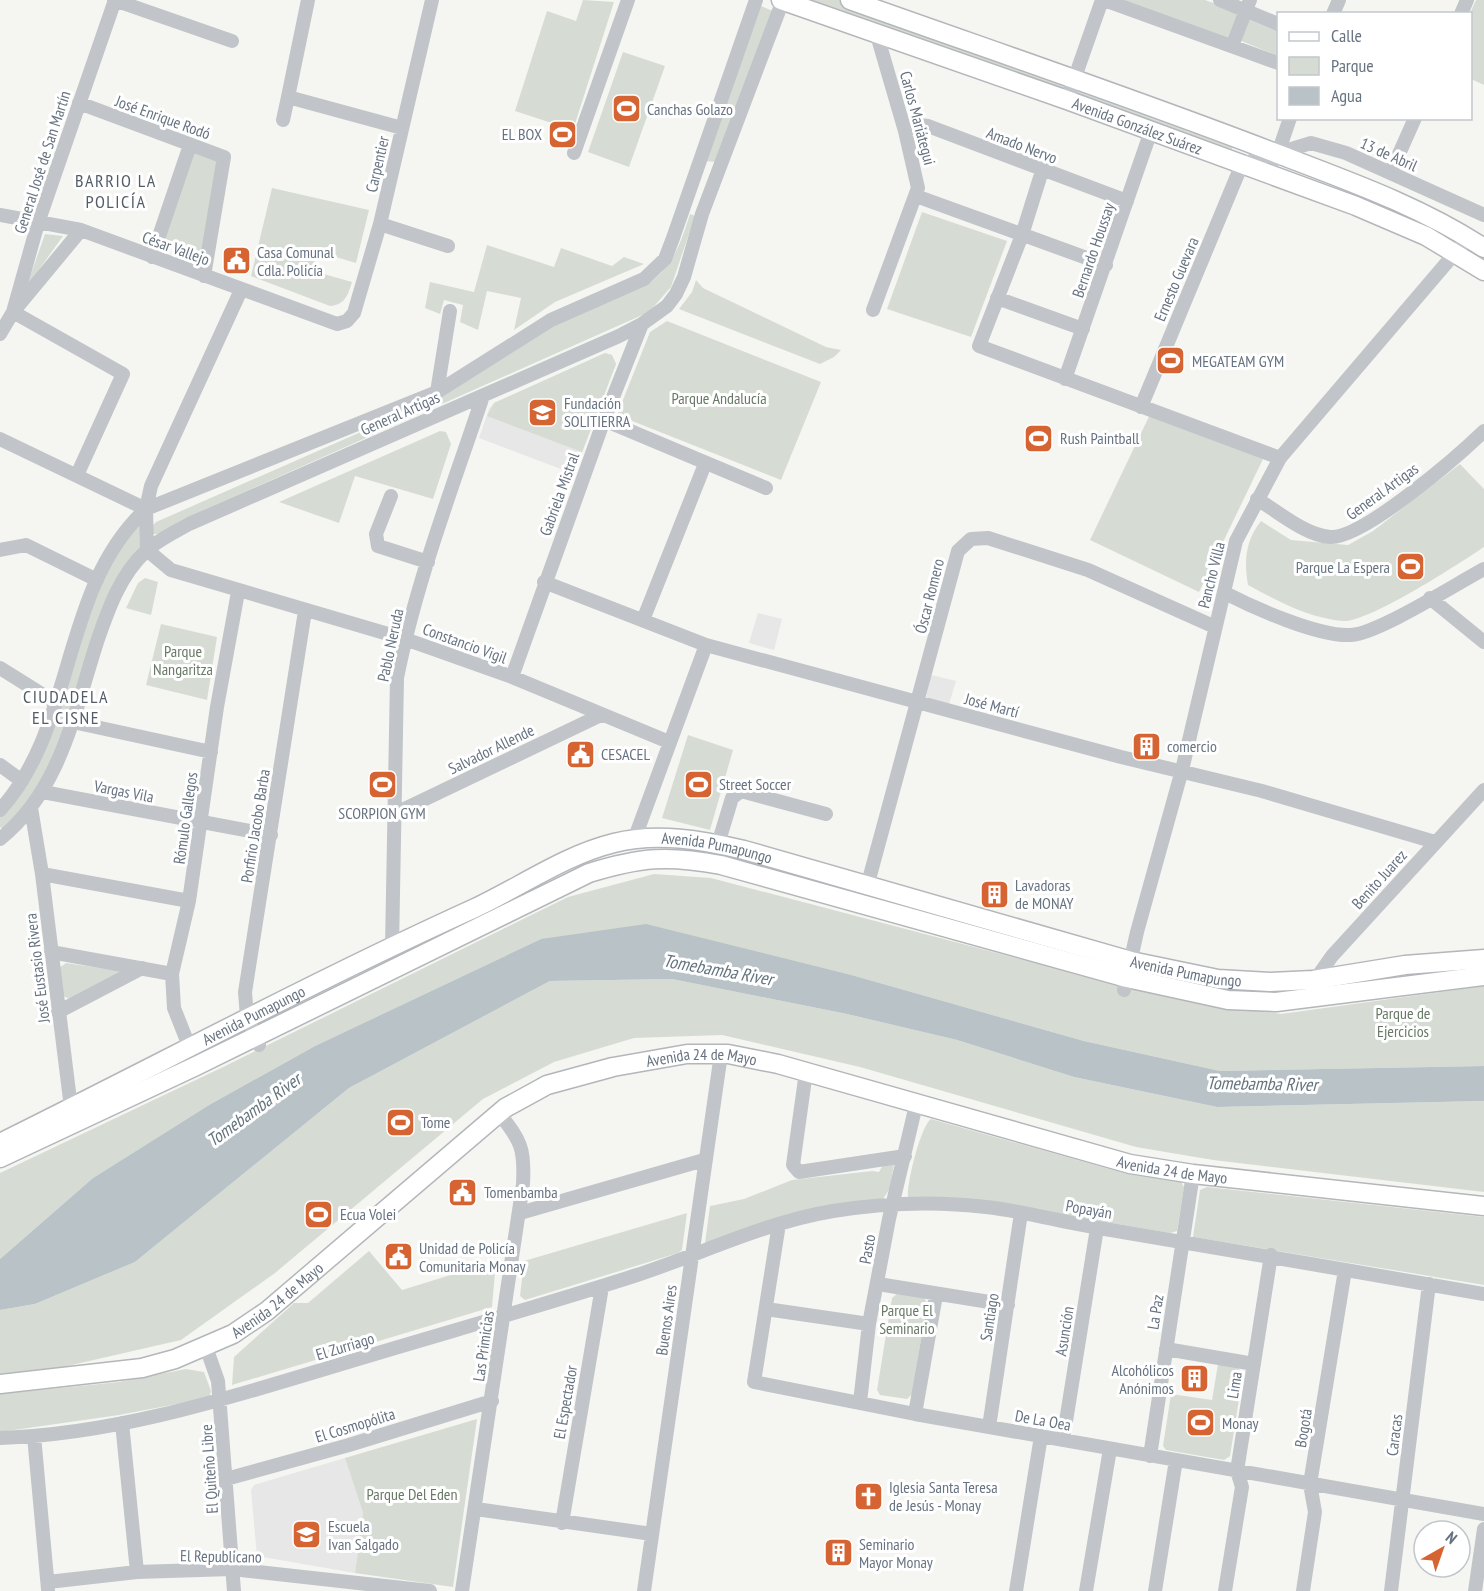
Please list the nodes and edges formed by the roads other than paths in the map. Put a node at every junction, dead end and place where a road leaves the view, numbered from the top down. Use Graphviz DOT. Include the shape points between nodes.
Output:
graph roads {
  1 [pos="115,0"];
  2 [pos="308,0"];
  3 [pos="432,0"];
  4 [pos="628,0"];
  5 [pos="756,0"];
  6 [pos="782,0"];
  7 [pos="1103,0"];
  8 [pos="1220,0"];
  9 [pos="859,2"];
  10 [pos="1248,5"];
  11 [pos="1277,23"];
  12 [pos="877,35"];
  13 [pos="232,41"];
  14 [pos="1232,46"];
  15 [pos="1277,63"];
  16 [pos="1074,78"];
  17 [pos="288,97"];
  18 [pos="1066,100"];
  19 [pos="79,104"];
  20 [pos="283,120"];
  21 [pos="1289,120"];
  22 [pos="1414,120"];
  23 [pos="402,128"];
  24 [pos="905,130"];
  25 [pos="1151,131"];
  26 [pos="190,145"];
  27 [pos="574,153"];
  28 [pos="1278,154"];
  29 [pos="1242,164"];
  30 [pos="1042,171"];
  31 [pos="1391,172"];
  32 [pos="1270,174"];
  33 [pos="916,196"];
  34 [pos="1127,201"];
  35 [pos="684,207"];
  36 [pos="702,214"];
  37 [pos="0,215"];
  38 [pos="1484,215"];
  39 [pos="38,224"];
  40 [pos="380,224"];
  41 [pos="81,230"];
  42 [pos="1022,235"];
  43 [pos="1468,237"];
  44 [pos="448,246"];
  45 [pos="1484,248"];
  46 [pos="1455,253"];
  47 [pos="152,257"];
  48 [pos="1106,265"];
  49 [pos="1484,271"];
  50 [pos="204,276"];
  51 [pos="241,290"];
  52 [pos="997,298"];
  53 [pos="873,310"];
  54 [pos="450,311"];
  55 [pos="12,312"];
  56 [pos="337,324"];
  57 [pos="642,324"];
  58 [pos="1083,329"];
  59 [pos="0,334"];
  60 [pos="1065,379"];
  61 [pos="437,392"];
  62 [pos="483,396"];
  63 [pos="1141,407"];
  64 [pos="604,420"];
  65 [pos="1484,431"];
  66 [pos="0,439"];
  67 [pos="1280,458"];
  68 [pos="705,464"];
  69 [pos="77,475"];
  70 [pos="766,488"];
  71 [pos="392,496"];
  72 [pos="1257,498"];
  73 [pos="146,509"];
  74 [pos="0,550"];
  75 [pos="147,550"];
  76 [pos="428,562"];
  77 [pos="1484,569"];
  78 [pos="97,580"];
  79 [pos="544,582"];
  80 [pos="238,592"];
  81 [pos="1225,592"];
  82 [pos="1430,598"];
  83 [pos="305,611"];
  84 [pos="643,620"];
  85 [pos="1215,627"];
  86 [pos="405,639"];
  87 [pos="1484,642"];
  88 [pos="706,645"];
  89 [pos="0,668"];
  90 [pos="512,677"];
  91 [pos="56,703"];
  92 [pos="919,703"];
  93 [pos="601,715"];
  94 [pos="73,722"];
  95 [pos="669,742"];
  96 [pos="211,752"];
  97 [pos="0,765"];
  98 [pos="1182,770"];
  99 [pos="22,781"];
  100 [pos="1484,790"];
  101 [pos="43,792"];
  102 [pos="30,808"];
  103 [pos="0,810"];
  104 [pos="396,813"];
  105 [pos="826,814"];
  106 [pos="201,823"];
  107 [pos="271,836"];
  108 [pos="0,839"];
  109 [pos="634,840"];
  110 [pos="1436,842"];
  111 [pos="718,844"];
  112 [pos="42,874"];
  113 [pos="868,884"];
  114 [pos="189,901"];
  115 [pos="392,947"];
  116 [pos="51,952"];
  117 [pos="1484,959"];
  118 [pos="142,968"];
  119 [pos="172,974"];
  120 [pos="1127,976"];
  121 [pos="1484,976"];
  122 [pos="1314,988"];
  123 [pos="58,1012"];
  124 [pos="247,1017"];
  125 [pos="257,1041"];
  126 [pos="189,1046"];
  127 [pos="721,1054"];
  128 [pos="806,1072"];
  129 [pos="916,1105"];
  130 [pos="499,1113"];
  131 [pos="72,1116"];
  132 [pos="0,1143"];
  133 [pos="905,1156"];
  134 [pos="0,1158"];
  135 [pos="704,1160"];
  136 [pos="1193,1174"];
  137 [pos="892,1205"];
  138 [pos="1484,1206"];
  139 [pos="520,1213"];
  140 [pos="1021,1213"];
  141 [pos="779,1224"];
  142 [pos="1097,1228"];
  143 [pos="1183,1240"];
  144 [pos="1271,1255"];
  145 [pos="692,1257"];
  146 [pos="1345,1270"];
  147 [pos="878,1284"];
  148 [pos="1429,1284"];
  149 [pos="602,1287"];
  150 [pos="1484,1293"];
  151 [pos="936,1294"];
  152 [pos="1008,1305"];
  153 [pos="766,1309"];
  154 [pos="504,1316"];
  155 [pos="869,1324"];
  156 [pos="206,1347"];
  157 [pos="1166,1349"];
  158 [pos="1254,1364"];
  159 [pos="0,1384"];
  160 [pos="220,1401"];
  161 [pos="492,1401"];
  162 [pos="860,1402"];
  163 [pos="915,1414"];
  164 [pos="122,1423"];
  165 [pos="989,1427"];
  166 [pos="34,1436"];
  167 [pos="1041,1436"];
  168 [pos="0,1438"];
  169 [pos="1063,1440"];
  170 [pos="1110,1449"];
  171 [pos="1150,1456"];
  172 [pos="1176,1460"];
  173 [pos="1237,1471"];
  174 [pos="226,1479"];
  175 [pos="1310,1484"];
  176 [pos="1403,1501"];
  177 [pos="476,1509"];
  178 [pos="1484,1514"];
  179 [pos="562,1523"];
  180 [pos="1484,1529"];
  181 [pos="652,1534"];
  182 [pos="232,1569"];
  183 [pos="137,1572"];
  184 [pos="48,1587"];
  185 [pos="234,1591"];
  186 [pos="430,1591"];
  187 [pos="462,1591"];
  188 [pos="644,1591"];
  189 [pos="1016,1591"];
  190 [pos="1086,1591"];
  191 [pos="1155,1591"];
  192 [pos="1225,1591"];
  193 [pos="1303,1591"];
  194 [pos="1391,1591"];
  195 [pos="1475,1591"];
  1 -- 13 [label="street"];
  1 -- 19 [label="street, General José de San Martín"];
  2 -- 17 [label="street"];
  3 -- 23 [label="street, Carpentier"];
  4 -- 27 [label="street"];
  5 -- 35 [label="street, General Artigas"];
  6 -- 12 [label="main road, Avenida González Suárez"];
  6 -- 36 [label="street, General Artigas"];
  7 -- 14 [label="street"];
  7 -- 16 [label="street"];
  8 -- 10 [label="street"];
  9 -- 16 [label="main road, Avenida González Suárez"];
  10 -- 11 [label="street"];
  10 -- 14 [label="street"];
  12 -- 18 [label="main road, Avenida González Suárez"];
  12 -- 24 [label="street, Carlos Mariátegui"];
  14 -- 15 [label="street"];
  16 -- 18 [label="street"];
  16 -- 28 [label="main road, Avenida González Suárez"];
  17 -- 20 [label="street"];
  17 -- 23 [label="street"];
  18 -- 25 [label="main road, Avenida González Suárez"];
  19 -- 26 [label="street, José Enrique Rodó"];
  19 -- 39 [label="street, General José de San Martín"];
  21 -- 28 [label="street"];
  22 -- 31 [label="street"];
  23 -- 40 [label="street, Carpentier"];
  24 -- 30 [label="street, Amado Nervo" via="928,126"];
  24 -- 33 [label="street, Carlos Mariátegui" via="916,174"];
  25 -- 29 [label="main road, Avenida González Suárez"];
  25 -- 34 [label="street, Bernardo Houssay"];
  26 -- 47 [label="street"];
  26 -- 50 [label="street, José Enrique Rodó" via="224,157"];
  28 -- 29 [label="street, 13 de Abril"];
  28 -- 31 [label="street, 13 de Abril" via="1311,143"];
  28 -- 32 [label="street"];
  28 -- 43 [label="main road, Avenida González Suárez" via="1386,196"];
  29 -- 32 [label="main road, Avenida González Suárez"];
  29 -- 63 [label="street, Ernesto Guevara"];
  30 -- 34 [label="street, Amado Nervo"];
  30 -- 42 [label="street"];
  31 -- 38 [label="street, 13 de Abril"];
  32 -- 46 [label="main road, Avenida González Suárez" via="1391,220"];
  33 -- 42 [label="street"];
  33 -- 53 [label="street, Carlos Mariátegui"];
  34 -- 48 [label="street, Bernardo Houssay"];
  35 -- 36 [label="street"];
  35 -- 61 [label="street, General Artigas" via="665,259 652,274 551,320"];
  36 -- 57 [label="street, General Artigas" via="676,294 667,306"];
  37 -- 39 [label="street, César Vallejo"];
  39 -- 41 [label="street, César Vallejo"];
  39 -- 55 [label="street, General José de San Martín"];
  40 -- 44 [label="street"];
  40 -- 56 [label="street, Carpentier" via="354,313"];
  41 -- 47 [label="street, César Vallejo"];
  41 -- 55 [label="street"];
  42 -- 48 [label="street"];
  42 -- 52 [label="street"];
  43 -- 45 [label="main road, Avenida González Suárez"];
  43 -- 46 [label="street, Pancho Villa"];
  46 -- 49 [label="main road, Avenida González Suárez"];
  46 -- 67 [label="street, Pancho Villa"];
  47 -- 50 [label="street, César Vallejo"];
  48 -- 58 [label="street, Bernardo Houssay"];
  50 -- 51 [label="street, César Vallejo"];
  51 -- 56 [label="street, César Vallejo"];
  51 -- 73 [label="street" via="151,486"];
  52 -- 58 [label="street"];
  52 -- 60 [label="street" via="979,346"];
  54 -- 61 [label="street"];
  55 -- 59 [label="street, General José de San Martín"];
  55 -- 69 [label="street" via="123,374"];
  57 -- 62 [label="street, General Artigas"];
  57 -- 64 [label="street, Gabriela Mistral"];
  58 -- 60 [label="street, Bernardo Houssay"];
  60 -- 63 [label="street"];
  61 -- 73 [label="street, General Artigas"];
  62 -- 75 [label="street, General Artigas" via="189,524"];
  62 -- 76 [label="street, Pablo Neruda"];
  63 -- 67 [label="street"];
  64 -- 68 [label="street"];
  64 -- 79 [label="street, Gabriela Mistral"];
  65 -- 72 [label="street, General Artigas" via="1360,529 1344,536 1328,537 1312,531"];
  66 -- 69 [label="street"];
  67 -- 72 [label="street, Pancho Villa"];
  68 -- 70 [label="street"];
  68 -- 84 [label="street"];
  69 -- 73 [label="street"];
  71 -- 76 [label="street" via="376,534 378,546"];
  72 -- 81 [label="street, Pancho Villa" via="1236,542"];
  73 -- 75 [label="street"];
  73 -- 78 [label="street, General Artigas" via="117,543"];
  74 -- 78 [label="street" via="26,545"];
  75 -- 80 [label="street, Constancio Vigil" via="171,570"];
  75 -- 94 [label="street, General Artigas" via="111,604"];
  76 -- 86 [label="street, Pablo Neruda"];
  77 -- 82 [label="street"];
  78 -- 91 [label="street, General Artigas"];
  79 -- 84 [label="street, José Martí"];
  79 -- 90 [label="street, Gabriela Mistral"];
  80 -- 83 [label="street, Constancio Vigil"];
  80 -- 96 [label="street, Rómulo Gallegos"];
  81 -- 82 [label="street" via="1321,631 1352,635 1385,623"];
  81 -- 85 [label="street, Pancho Villa"];
  82 -- 87 [label="street"];
  83 -- 86 [label="street, Constancio Vigil"];
  83 -- 107 [label="street, Porfirio Jacobo Barba"];
  84 -- 88 [label="street, José Martí"];
  85 -- 92 [label="street, Óscar Romero" via="1059,559 988,538 971,538 958,551"];
  85 -- 98 [label="street, Pancho Villa"];
  86 -- 90 [label="street, Constancio Vigil"];
  86 -- 104 [label="street, Pablo Neruda" via="397,678"];
  88 -- 92 [label="street, José Martí"];
  88 -- 95 [label="street"];
  89 -- 91 [label="street"];
  90 -- 93 [label="street, Constancio Vigil"];
  91 -- 99 [label="street, General Artigas"];
  92 -- 98 [label="street, José Martí"];
  92 -- 113 [label="street, Óscar Romero"];
  93 -- 95 [label="street, Constancio Vigil"];
  93 -- 104 [label="street, Salvador Allende"];
  94 -- 96 [label="street"];
  94 -- 101 [label="street, General Artigas"];
  95 -- 109 [label="street"];
  96 -- 106 [label="street, Rómulo Gallegos"];
  97 -- 99 [label="street"];
  98 -- 110 [label="street, José Martí"];
  98 -- 120 [label="street, Pancho Villa"];
  99 -- 103 [label="street, General Artigas"];
  100 -- 110 [label="street, Benito Juarez"];
  101 -- 102 [label="street, General Artigas"];
  101 -- 106 [label="street, Vargas Vila"];
  102 -- 108 [label="street, General Artigas"];
  102 -- 112 [label="street, José Eustasio Rivera"];
  104 -- 115 [label="street, Pablo Neruda"];
  105 -- 111 [label="street" via="741,791 732,798"];
  106 -- 107 [label="street, Vargas Vila"];
  106 -- 114 [label="street, Rómulo Gallegos"];
  107 -- 124 [label="street, Porfirio Jacobo Barba" via="245,992"];
  109 -- 111 [label="main road, Avenida Pumapungo" via="671,838"];
  109 -- 115 [label="main road, Avenida Pumapungo" via="591,851"];
  110 -- 122 [label="street, Benito Juarez"];
  111 -- 113 [label="main road, Avenida Pumapungo"];
  112 -- 114 [label="street"];
  112 -- 116 [label="street, José Eustasio Rivera"];
  113 -- 120 [label="main road, Avenida Pumapungo"];
  114 -- 119 [label="street, Rómulo Gallegos"];
  115 -- 124 [label="main road, Avenida Pumapungo"];
  116 -- 118 [label="street"];
  116 -- 123 [label="street, José Eustasio Rivera"];
  117 -- 122 [label="main road, Avenida Pumapungo" via="1405,965"];
  118 -- 119 [label="street"];
  118 -- 123 [label="street"];
  119 -- 126 [label="street, Rómulo Gallegos" via="174,1008"];
  120 -- 122 [label="main road, Avenida Pumapungo" via="1270,982"];
  120 -- 125 [label="main road, Avenida Pumapungo" via="756,874 666,857 622,863 589,873"];
  121 -- 122 [label="main road, Avenida Pumapungo"];
  123 -- 131 [label="street, José Eustasio Rivera"];
  124 -- 125 [label="street, Porfirio Jacobo Barba"];
  124 -- 126 [label="main road, Avenida Pumapungo"];
  125 -- 131 [label="main road, Avenida Pumapungo"];
  126 -- 131 [label="main road, Avenida Pumapungo"];
  127 -- 128 [label="main road, Avenida 24 de Mayo"];
  127 -- 130 [label="main road, Avenida 24 de Mayo" via="663,1057 567,1078"];
  127 -- 135 [label="street, Buenos Aires"];
  128 -- 129 [label="main road, Avenida 24 de Mayo"];
  128 -- 133 [label="street" via="792,1165 795,1169 800,1172"];
  129 -- 133 [label="street, Pasto"];
  129 -- 136 [label="main road, Avenida 24 de Mayo" via="1130,1164"];
  130 -- 139 [label="street, Las Primicias" via="524,1151"];
  130 -- 156 [label="main road, Avenida 24 de Mayo" via="267,1311"];
  131 -- 132 [label="main road, Avenida Pumapungo"];
  131 -- 134 [label="main road, Avenida Pumapungo"];
  133 -- 137 [label="street, Pasto"];
  135 -- 139 [label="street"];
  135 -- 145 [label="street, Buenos Aires"];
  136 -- 138 [label="main road, Avenida 24 de Mayo"];
  136 -- 143 [label="street, La Paz"];
  137 -- 140 [label="street, Popayán" via="954,1204"];
  137 -- 141 [label="street, Popayán" via="832,1211"];
  137 -- 147 [label="street, Pasto"];
  139 -- 154 [label="street, Las Primicias"];
  140 -- 142 [label="street, Popayán"];
  140 -- 152 [label="street, Santiago"];
  141 -- 145 [label="street, Popayán"];
  141 -- 153 [label="street, De La Oea"];
  142 -- 143 [label="street, Popayán"];
  142 -- 169 [label="street, Asunción"];
  143 -- 144 [label="street, Popayán"];
  143 -- 157 [label="street, La Paz"];
  144 -- 146 [label="street, Popayán"];
  144 -- 158 [label="street, Lima"];
  145 -- 149 [label="street, El Zurriago"];
  145 -- 181 [label="street, Buenos Aires"];
  146 -- 148 [label="street, Popayán"];
  146 -- 175 [label="street, Bogotá"];
  147 -- 151 [label="street"];
  147 -- 155 [label="street, Pasto"];
  148 -- 150 [label="street, Popayán"];
  148 -- 176 [label="street, Caracas"];
  149 -- 154 [label="street, El Zurriago"];
  149 -- 179 [label="street, El Espectador"];
  151 -- 152 [label="street"];
  151 -- 163 [label="street"];
  152 -- 165 [label="street, Santiago"];
  153 -- 155 [label="street"];
  153 -- 162 [label="street, De La Oea" via="754,1382"];
  154 -- 160 [label="street, El Zurriago"];
  154 -- 161 [label="street, Las Primicias"];
  155 -- 162 [label="street, Pasto"];
  156 -- 159 [label="main road, Avenida 24 de Mayo" via="142,1368"];
  156 -- 160 [label="street, El Quiteño Libre" via="216,1370"];
  157 -- 158 [label="street"];
  157 -- 171 [label="street, La Paz"];
  158 -- 173 [label="street, Lima"];
  160 -- 164 [label="street, El Zurriago"];
  160 -- 174 [label="street, El Quiteño Libre"];
  161 -- 174 [label="street, El Cosmopólita"];
  161 -- 177 [label="street, Las Primicias"];
  162 -- 163 [label="street, De La Oea"];
  163 -- 165 [label="street, De La Oea"];
  164 -- 166 [label="street, El Zurriago"];
  164 -- 183 [label="street"];
  165 -- 167 [label="street, De La Oea"];
  166 -- 168 [label="street, El Zurriago"];
  166 -- 184 [label="street"];
  167 -- 169 [label="street, De La Oea"];
  167 -- 189 [label="street"];
  169 -- 170 [label="street, De La Oea"];
  170 -- 171 [label="street, De La Oea"];
  170 -- 190 [label="street"];
  171 -- 172 [label="street, De La Oea"];
  172 -- 173 [label="street, De La Oea"];
  172 -- 191 [label="street"];
  173 -- 175 [label="street, De La Oea"];
  173 -- 192 [label="street, Lima" via="1242,1487"];
  174 -- 182 [label="street, El Quiteño Libre"];
  175 -- 176 [label="street, De La Oea"];
  175 -- 193 [label="street, Bogotá" via="1315,1512"];
  176 -- 178 [label="street, De La Oea"];
  176 -- 194 [label="street, Caracas"];
  177 -- 179 [label="street"];
  177 -- 187 [label="street, Las Primicias"];
  179 -- 181 [label="street"];
  180 -- 195 [label="street"];
  181 -- 188 [label="street, Buenos Aires"];
  182 -- 183 [label="street, El Republicano"];
  182 -- 185 [label="street, El Quiteño Libre"];
  182 -- 186 [label="street, El Republicano"];
  183 -- 184 [label="street, El Republicano"];
}
